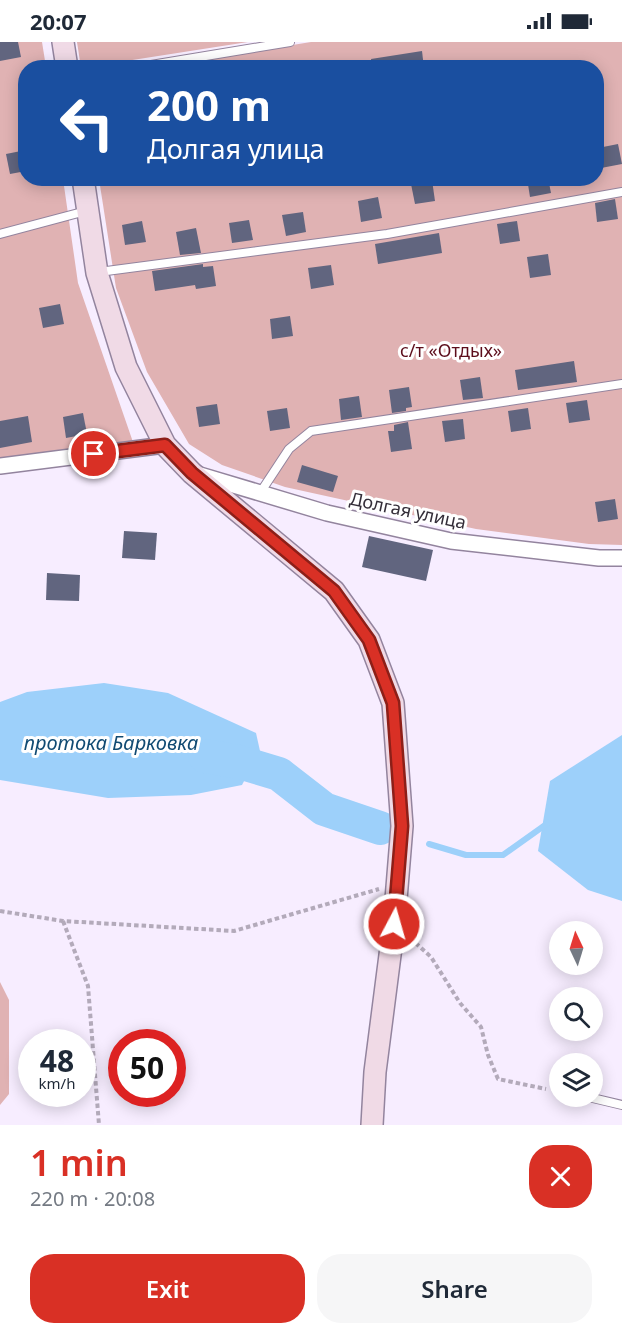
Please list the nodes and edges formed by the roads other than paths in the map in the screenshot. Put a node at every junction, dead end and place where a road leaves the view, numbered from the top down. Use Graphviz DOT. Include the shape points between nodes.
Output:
graph roads {
  1 [pos="63,42"];
  2 [pos="290,42"];
  3 [pos="66,60"];
  4 [pos="181,60"];
  5 [pos="84,186"];
  6 [pos="622,192"];
  7 [pos="88,211"];
  8 [pos="0,234"];
  9 [pos="97,273"];
  10 [pos="622,384"];
  11 [pos="165,445"];
  12 [pos="0,466"];
  13 [pos="192,473"];
  14 [pos="260,493"];
  15 [pos="622,558"];
  16 [pos="603,1100"];
  17 [pos="622,1105"];
  18 [pos="371,1125"];
  1 -- 3 [label="main road"];
  2 -- 4 [label="lane"];
  5 -- 7 [label="main road"];
  6 -- 9 [label="lane" via="387,234"];
  7 -- 8 [label="lane"];
  7 -- 9 [label="main road"];
  9 -- 11 [label="main road" via="126,367"];
  10 -- 14 [label="lane" via="311,431 289,449"];
  11 -- 12 [label="street"];
  11 -- 13 [label="main road"];
  13 -- 14 [label="street, Долгая улица"];
  13 -- 18 [label="main road" via="334,591 369,640 393,703 402,826"];
  14 -- 15 [label="street, Долгая улица" via="327,513 451,541"];
  16 -- 17 [label="lane"];
}
